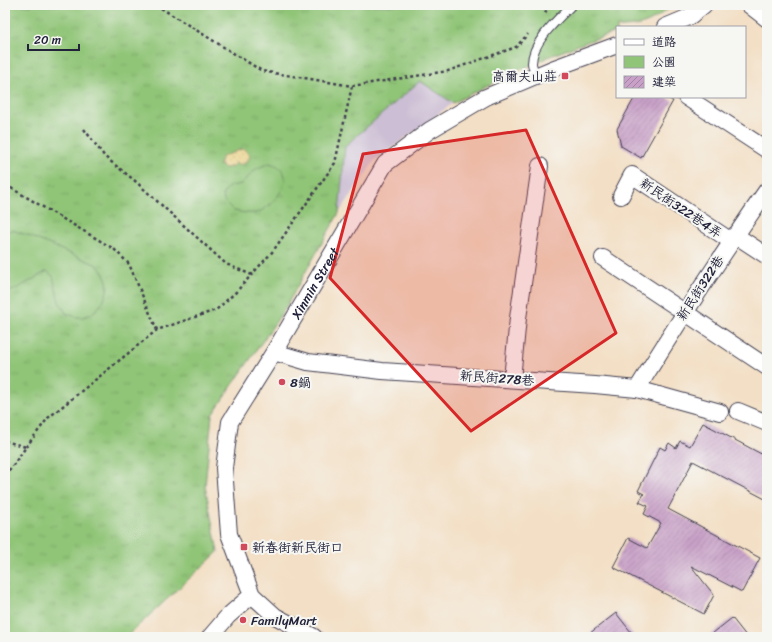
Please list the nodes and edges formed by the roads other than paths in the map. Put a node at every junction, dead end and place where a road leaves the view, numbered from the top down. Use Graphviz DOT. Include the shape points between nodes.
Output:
graph roads {
  1 [pos="572,5"];
  2 [pos="704,5"];
  3 [pos="749,5"];
  4 [pos="767,18"];
  5 [pos="667,26"];
  6 [pos="616,45"];
  7 [pos="536,75"];
  8 [pos="688,98"];
  9 [pos="767,150"];
  10 [pos="540,166"];
  11 [pos="767,190"];
  12 [pos="621,196"];
  13 [pos="733,238"];
  14 [pos="767,256"];
  15 [pos="603,258"];
  16 [pos="684,312"];
  17 [pos="274,352"];
  18 [pos="767,367"];
  19 [pos="512,379"];
  20 [pos="637,389"];
  21 [pos="738,411"];
  22 [pos="720,412"];
  23 [pos="767,423"];
  24 [pos="252,595"];
  25 [pos="210,637"];
  26 [pos="314,637"];
  1 -- 7 [label="lane" via="551,26 536,48 532,64"];
  2 -- 5 [label="street" via="689,17"];
  3 -- 4 [label="street"];
  6 -- 7 [label="street, Xinmin Street"];
  7 -- 17 [label="street, Xinmin Street" via="486,97 437,126 385,164"];
  8 -- 9 [label="street"];
  10 -- 19 [label="street" via="518,318"];
  11 -- 13 [label="street, 新民街322巷"];
  12 -- 13 [label="street, 新民街322巷4弄" via="632,175"];
  13 -- 14 [label="street"];
  13 -- 16 [label="street, 新民街322巷"];
  15 -- 16 [label="street"];
  16 -- 18 [label="street"];
  16 -- 20 [label="street, 新民街322巷"];
  17 -- 19 [label="street, 新民街278巷" via="308,362 382,371"];
  17 -- 24 [label="street, Xinmin Street" via="230,422 224,468 229,534"];
  19 -- 20 [label="street, 新民街278巷"];
  20 -- 22 [label="street, 新民街278巷"];
  21 -- 23 [label="street"];
  24 -- 25 [label="street" via="228,616"];
  24 -- 26 [label="street" via="275,616"];
}
